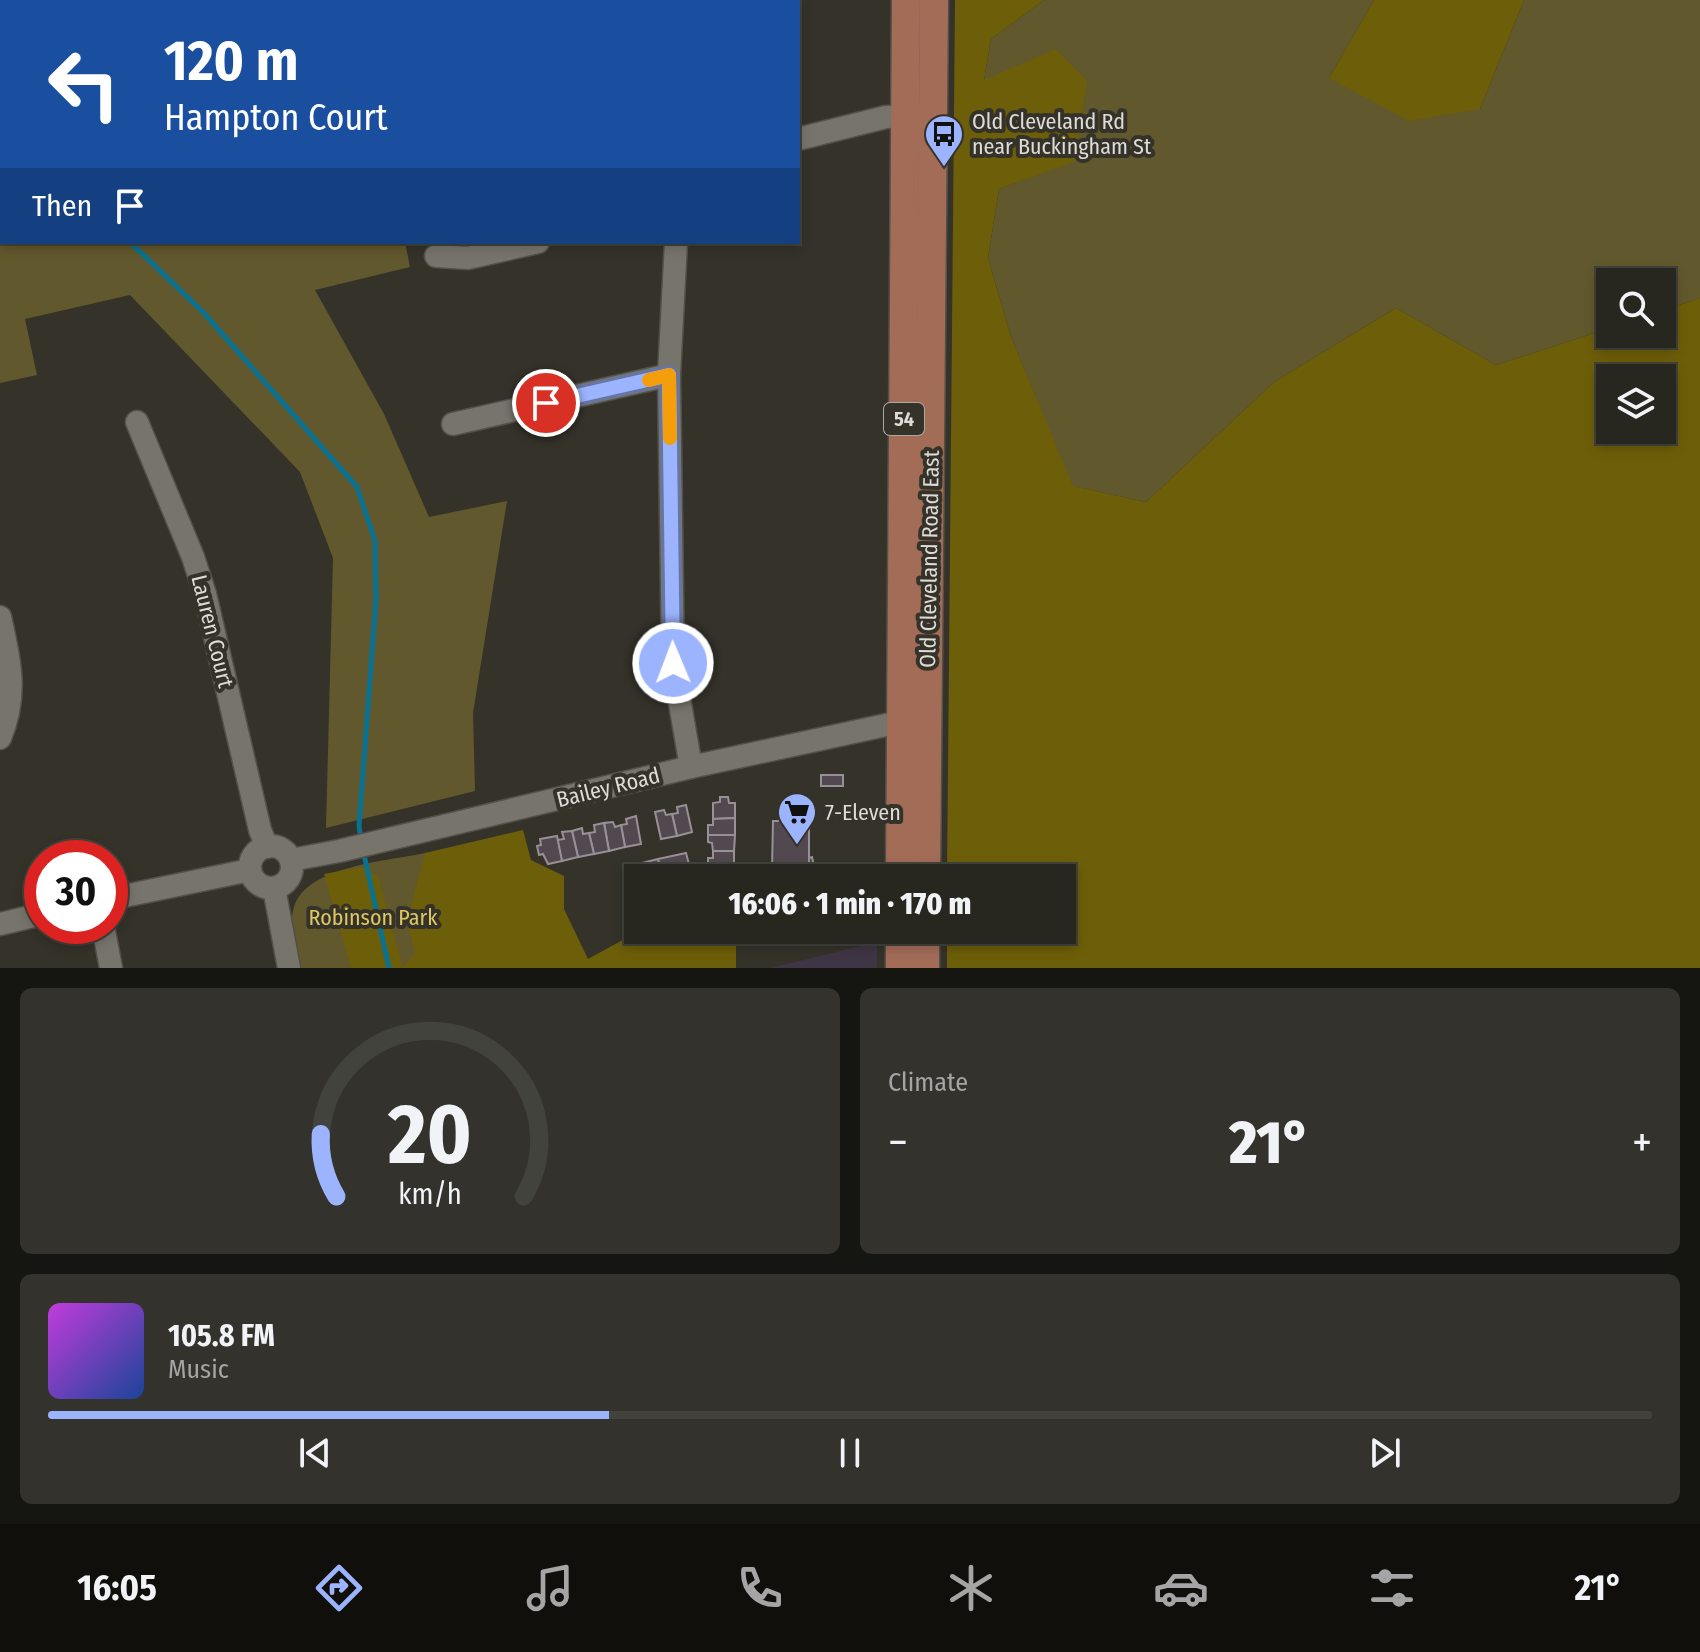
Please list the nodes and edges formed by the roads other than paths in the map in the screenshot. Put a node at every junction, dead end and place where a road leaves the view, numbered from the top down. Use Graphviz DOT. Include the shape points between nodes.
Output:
graph roads {
  1 [pos="906,0"];
  2 [pos="934,0"];
  3 [pos="919,116"];
  4 [pos="800,138"];
  5 [pos="529,244"];
  6 [pos="676,244"];
  7 [pos="436,256"];
  8 [pos="669,375"];
  9 [pos="137,422"];
  10 [pos="453,424"];
  11 [pos="0,617"];
  12 [pos="914,719"];
  13 [pos="0,738"];
  14 [pos="691,767"];
  15 [pos="267,847"];
  16 [pos="291,860"];
  17 [pos="901,864"];
  18 [pos="925,864"];
  19 [pos="250,870"];
  20 [pos="274,888"];
  21 [pos="128,895"];
  22 [pos="24,918"];
  23 [pos="0,924"];
  24 [pos="106,944"];
  25 [pos="900,944"];
  26 [pos="925,944"];
  27 [pos="111,968"];
  28 [pos="289,968"];
  29 [pos="900,968"];
  30 [pos="925,968"];
  1 -- 3 [label="main road, Old Cleveland Road East / 54"];
  2 -- 3 [label="main road, Old Cleveland Road East / 54"];
  3 -- 4 [label="street" via="886,117"];
  3 -- 12 [label="main road, Old Cleveland Road East / 54"];
  5 -- 7 [label="street" via="468,258"];
  6 -- 8 [label="street"];
  8 -- 10 [label="street"];
  8 -- 14 [label="street" via="673,663"];
  9 -- 15 [label="street, Lauren Court" via="205,594"];
  11 -- 13 [label="street" via="12,668 8,718"];
  12 -- 14 [label="street, Bailey Road"];
  12 -- 17 [label="main road, Old Cleveland Road East / 54"];
  12 -- 18 [label="main road, Old Cleveland Road East / 54"];
  14 -- 16 [label="street, Bailey Road"];
  15 -- 16 [label="street" via="284,850"];
  15 -- 19 [label="street" via="256,853"];
  16 -- 20 [label="street" via="289,878"];
  19 -- 20 [label="street" via="256,882"];
  19 -- 21 [label="street"];
  20 -- 28 [label="street"];
  22 -- 23 [label="street"];
  24 -- 27 [label="street"];
  25 -- 29 [label="main road"];
  26 -- 30 [label="main road"];
}
